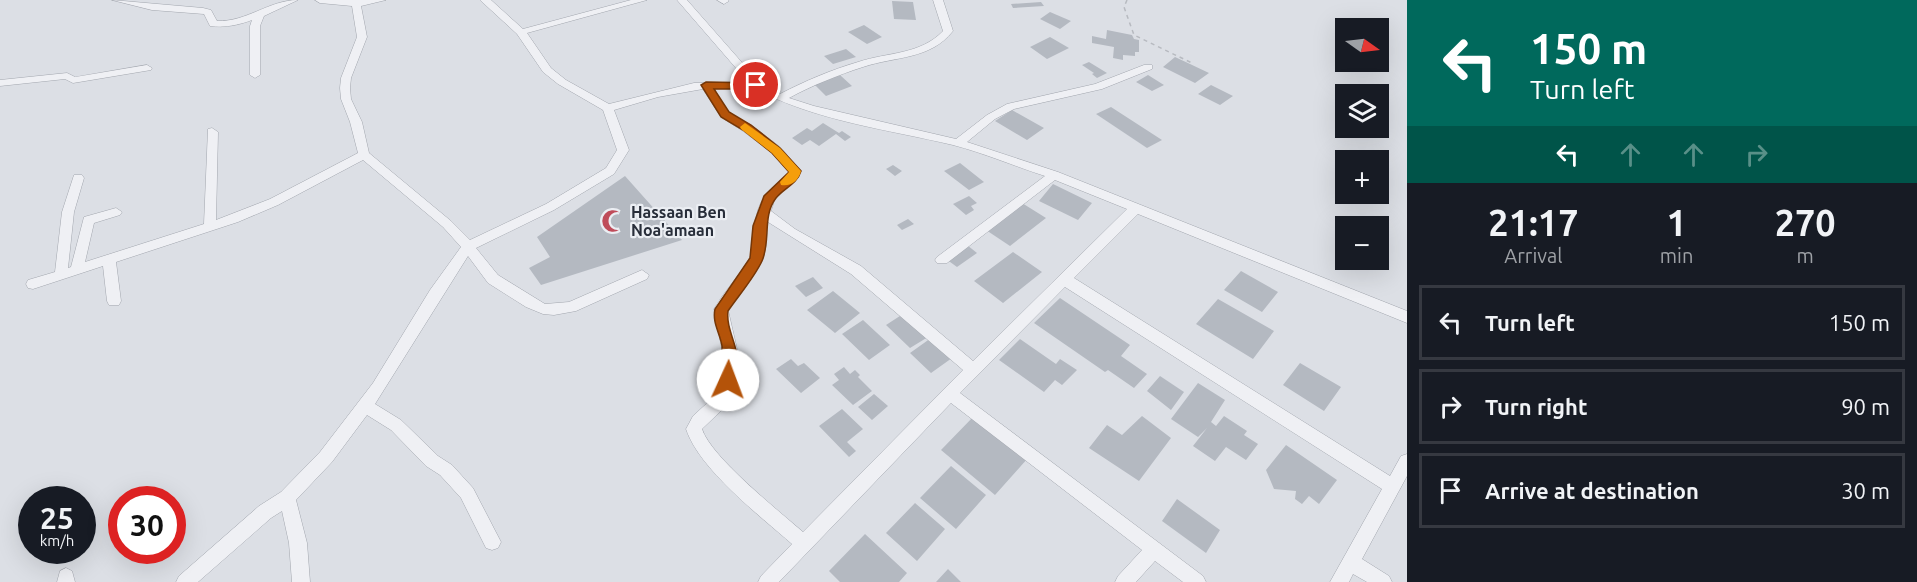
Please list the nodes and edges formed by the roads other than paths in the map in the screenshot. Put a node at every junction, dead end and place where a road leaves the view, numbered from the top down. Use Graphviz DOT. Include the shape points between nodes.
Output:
graph roads {
  1 [pos="117,0"];
  2 [pos="293,0"];
  3 [pos="320,0"];
  4 [pos="376,0"];
  5 [pos="485,0"];
  6 [pos="682,0"];
  7 [pos="938,0"];
  8 [pos="637,1"];
  9 [pos="138,2"];
  10 [pos="356,4"];
  11 [pos="260,13"];
  12 [pos="521,32"];
  13 [pos="1148,66"];
  14 [pos="147,68"];
  15 [pos="255,75"];
  16 [pos="0,82"];
  17 [pos="706,85"];
  18 [pos="756,85"];
  19 [pos="780,98"];
  20 [pos="608,108"];
  21 [pos="212,132"];
  22 [pos="958,143"];
  23 [pos="364,155"];
  24 [pos="1053,175"];
  25 [pos="78,178"];
  26 [pos="1136,208"];
  27 [pos="117,212"];
  28 [pos="763,212"];
  29 [pos="210,228"];
  30 [pos="468,246"];
  31 [pos="109,259"];
  32 [pos="942,260"];
  33 [pos="77,268"];
  34 [pos="61,273"];
  35 [pos="642,274"];
  36 [pos="1064,279"];
  37 [pos="33,284"];
  38 [pos="114,302"];
  39 [pos="1407,316"];
  40 [pos="973,370"];
  41 [pos="950,394"];
  42 [pos="366,406"];
  43 [pos="1407,461"];
  44 [pos="1392,486"];
  45 [pos="287,498"];
  46 [pos="492,542"];
  47 [pos="804,544"];
  48 [pos="1155,549"];
  49 [pos="1351,562"];
  50 [pos="185,582"];
  51 [pos="302,582"];
  52 [pos="767,582"];
  53 [pos="1124,582"];
  54 [pos="1197,582"];
  55 [pos="1339,582"];
  56 [pos="1383,582"];
  1 -- 9 [label="street"];
  2 -- 11 [label="street"];
  3 -- 10 [label="street"];
  4 -- 10 [label="street"];
  5 -- 12 [label="street"];
  6 -- 18 [label="street"];
  7 -- 19 [label="street" via="948,31 938,44 919,53 861,63"];
  8 -- 12 [label="street"];
  9 -- 11 [label="street" via="208,12 213,24 219,25"];
  10 -- 23 [label="street" via="362,37 345,88"];
  11 -- 15 [label="street" via="255,26"];
  12 -- 20 [label="street" via="547,70"];
  13 -- 22 [label="street" via="1098,87 1011,106"];
  14 -- 16 [label="street" via="73,80 67,76"];
  17 -- 18 [label="street"];
  17 -- 20 [label="street"];
  17 -- 28 [label="street" via="725,115 776,150 795,171 770,196"];
  18 -- 19 [label="street"];
  19 -- 22 [label="street" via="810,110"];
  20 -- 30 [label="street" via="623,150 610,171 550,207"];
  21 -- 29 [label="street"];
  22 -- 24 [label="street"];
  23 -- 29 [label="street" via="274,202"];
  23 -- 30 [label="street"];
  24 -- 26 [label="street"];
  24 -- 32 [label="street"];
  25 -- 34 [label="street" via="68,212"];
  26 -- 36 [label="street"];
  26 -- 39 [label="street"];
  27 -- 33 [label="street" via="88,220"];
  28 -- 40 [label="street" via="856,270"];
  28 -- 47 [label="street" via="756,259 722,309 720,319 729,342 730,360 722,400 694,429 708,454"];
  29 -- 31 [label="street"];
  30 -- 35 [label="street" via="494,279 543,309 571,307"];
  30 -- 42 [label="street"];
  31 -- 33 [label="street"];
  31 -- 38 [label="street"];
  33 -- 34 [label="street"];
  34 -- 37 [label="street"];
  36 -- 40 [label="street"];
  36 -- 44 [label="street"];
  40 -- 41 [label="street"];
  41 -- 47 [label="street"];
  41 -- 48 [label="street"];
  42 -- 45 [label="street"];
  42 -- 46 [label="street" via="396,425 446,470 466,493"];
  43 -- 44 [label="street"];
  44 -- 49 [label="street"];
  45 -- 50 [label="street" via="265,512"];
  45 -- 51 [label="street"];
  47 -- 52 [label="street"];
  48 -- 53 [label="street"];
  48 -- 54 [label="street"];
  49 -- 55 [label="street"];
  49 -- 56 [label="street"];
}
